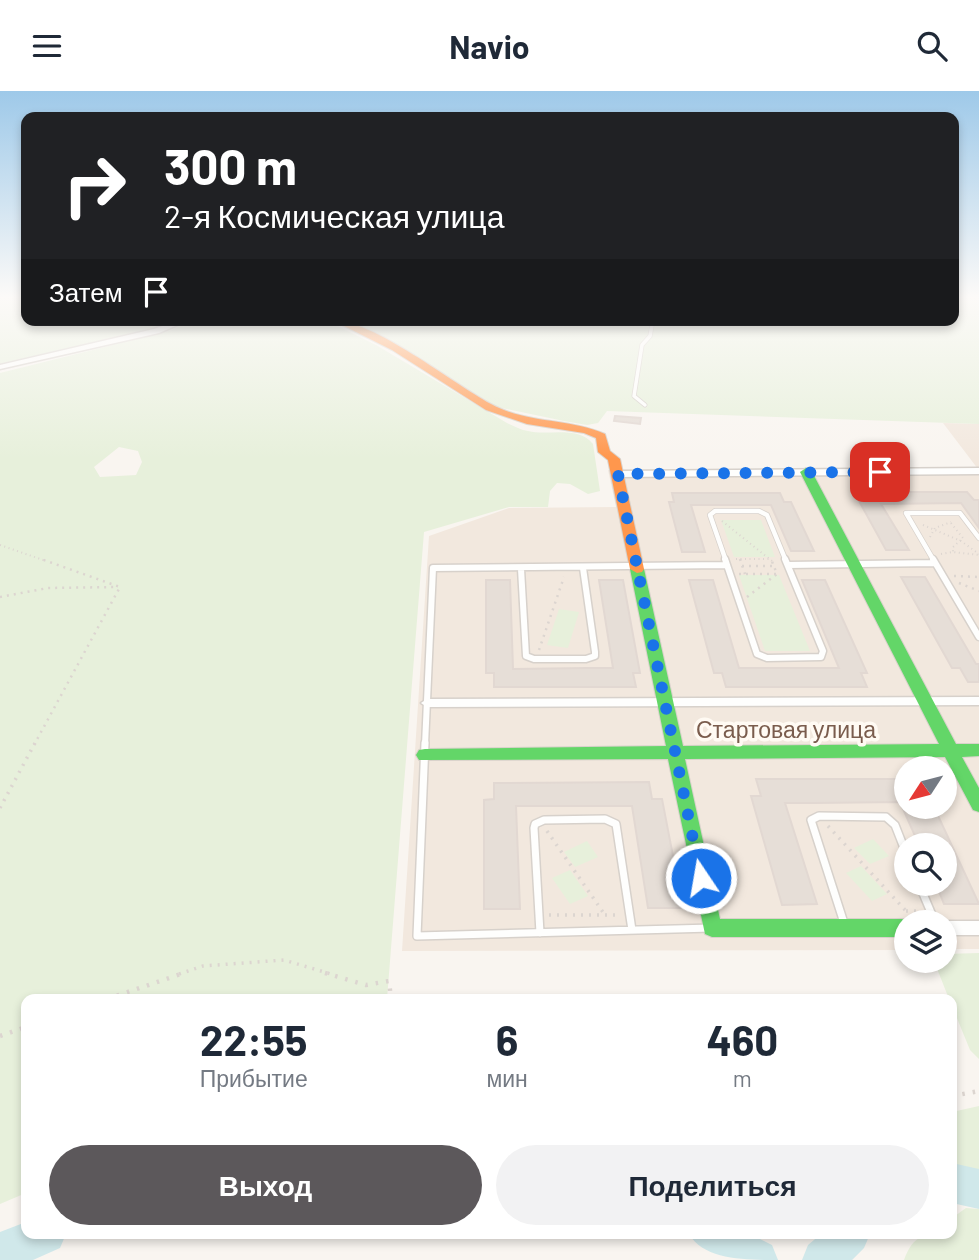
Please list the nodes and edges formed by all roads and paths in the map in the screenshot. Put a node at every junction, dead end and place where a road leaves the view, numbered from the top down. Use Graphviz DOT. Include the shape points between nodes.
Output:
graph roads {
  1 [pos="71,351"];
  2 [pos="399,351"];
  3 [pos="641,351"];
  4 [pos="0,367"];
  5 [pos="645,405"];
  6 [pos="979,471"];
  7 [pos="806,472"];
  8 [pos="618,474"];
  9 [pos="711,512"];
  10 [pos="906,513"];
  11 [pos="960,513"];
  12 [pos="951,522"];
  13 [pos="932,530"];
  14 [pos="979,538"];
  15 [pos="961,541"];
  16 [pos="934,544"];
  17 [pos="0,545"];
  18 [pos="939,550"];
  19 [pos="953,552"];
  20 [pos="940,554"];
  21 [pos="979,554"];
  22 [pos="740,559"];
  23 [pos="771,559"];
  24 [pos="943,560"];
  25 [pos="725,562"];
  26 [pos="786,562"];
  27 [pos="935,563"];
  28 [pos="854,564"];
  29 [pos="742,566"];
  30 [pos="774,566"];
  31 [pos="637,567"];
  32 [pos="583,568"];
  33 [pos="521,569"];
  34 [pos="729,574"];
  35 [pos="745,574"];
  36 [pos="777,574"];
  37 [pos="791,574"];
  38 [pos="979,576"];
  39 [pos="564,577"];
  40 [pos="120,587"];
  41 [pos="979,593"];
  42 [pos="0,597"];
  43 [pos="739,604"];
  44 [pos="979,637"];
  45 [pos="537,659"];
  46 [pos="925,701"];
  47 [pos="979,701"];
  48 [pos="665,702"];
  49 [pos="427,703"];
  50 [pos="950,750"];
  51 [pos="979,750"];
  52 [pos="675,753"];
  53 [pos="425,755"];
  54 [pos="979,806"];
  55 [pos="0,807"];
  56 [pos="819,816"];
  57 [pos="539,821"];
  58 [pos="898,833"];
  59 [pos="905,910"];
  60 [pos="539,915"];
  61 [pos="605,915"];
  62 [pos="630,915"];
  63 [pos="712,928"];
  64 [pos="845,928"];
  65 [pos="894,928"];
  66 [pos="957,928"];
  67 [pos="979,928"];
  68 [pos="632,930"];
  69 [pos="540,933"];
  70 [pos="122,994"];
  71 [pos="390,994"];
  72 [pos="21,1029"];
  73 [pos="0,1037"];
  74 [pos="979,1091"];
  75 [pos="957,1095"];
  1 -- 4 [label="street"];
  2 -- 8 [label="street" via="490,408 512,417 599,433"];
  3 -- 5 [label="lane" via="634,396"];
  6 -- 7 [label="street"];
  7 -- 8 [label="street"];
  7 -- 28 [label="street"];
  8 -- 31 [label="street"];
  9 -- 23 [label="path"];
  9 -- 25 [label="lane"];
  9 -- 26 [label="lane" via="766,513"];
  10 -- 11 [label="lane"];
  10 -- 13 [label="path"];
  10 -- 27 [label="lane"];
  11 -- 12 [label="path"];
  11 -- 14 [label="lane"];
  12 -- 13 [label="path"];
  12 -- 15 [label="path"];
  13 -- 15 [label="path"];
  13 -- 16 [label="path"];
  15 -- 19 [label="path"];
  15 -- 21 [label="path"];
  17 -- 40 [label="path"];
  18 -- 20 [label="path"];
  19 -- 20 [label="path"];
  19 -- 21 [label="path"];
  20 -- 24 [label="path"];
  22 -- 23 [label="path"];
  22 -- 25 [label="path"];
  22 -- 29 [label="path"];
  23 -- 26 [label="path"];
  23 -- 30 [label="path"];
  25 -- 31 [label="lane"];
  25 -- 34 [label="lane"];
  26 -- 28 [label="lane"];
  26 -- 37 [label="lane"];
  27 -- 28 [label="lane"];
  27 -- 44 [label="lane"];
  28 -- 46 [label="street"];
  29 -- 30 [label="path"];
  29 -- 35 [label="path"];
  30 -- 36 [label="path"];
  31 -- 32 [label="lane"];
  31 -- 48 [label="street"];
  32 -- 33 [label="lane"];
  32 -- 45 [label="lane" via="595,656"];
  33 -- 45 [label="lane" via="525,652"];
  33 -- 49 [label="lane" via="433,568"];
  34 -- 35 [label="path"];
  34 -- 43 [label="lane"];
  35 -- 36 [label="path"];
  36 -- 37 [label="path"];
  36 -- 43 [label="path"];
  37 -- 43 [label="lane" via="823,651 821,657 762,657 754,649"];
  38 -- 41 [label="path" via="953,574"];
  39 -- 45 [label="path"];
  40 -- 42 [label="path" via="48,588"];
  40 -- 55 [label="path"];
  46 -- 47 [label="street, Стартовая улица"];
  46 -- 48 [label="street, Стартовая улица"];
  46 -- 50 [label="street"];
  48 -- 49 [label="street, Стартовая улица"];
  48 -- 52 [label="street"];
  49 -- 53 [label="lane"];
  50 -- 51 [label="street, Стартовая улица"];
  50 -- 52 [label="street, Стартовая улица"];
  50 -- 54 [label="street"];
  52 -- 53 [label="street, Стартовая улица"];
  52 -- 63 [label="street"];
  53 -- 69 [label="lane" via="416,936"];
  56 -- 58 [label="lane" via="886,817"];
  56 -- 59 [label="path"];
  56 -- 64 [label="lane" via="811,825"];
  57 -- 60 [label="lane" via="534,828"];
  57 -- 61 [label="path"];
  57 -- 62 [label="lane" via="605,819 617,824"];
  60 -- 61 [label="path"];
  60 -- 69 [label="lane"];
  61 -- 62 [label="path"];
  62 -- 68 [label="lane"];
  63 -- 64 [label="street"];
  63 -- 68 [label="lane"];
  64 -- 65 [label="street"];
  66 -- 67 [label="street"];
  68 -- 69 [label="lane"];
  70 -- 71 [label="path" via="203,966 284,960 366,985 389,981"];
  72 -- 73 [label="path"];
  74 -- 75 [label="path"];
}
